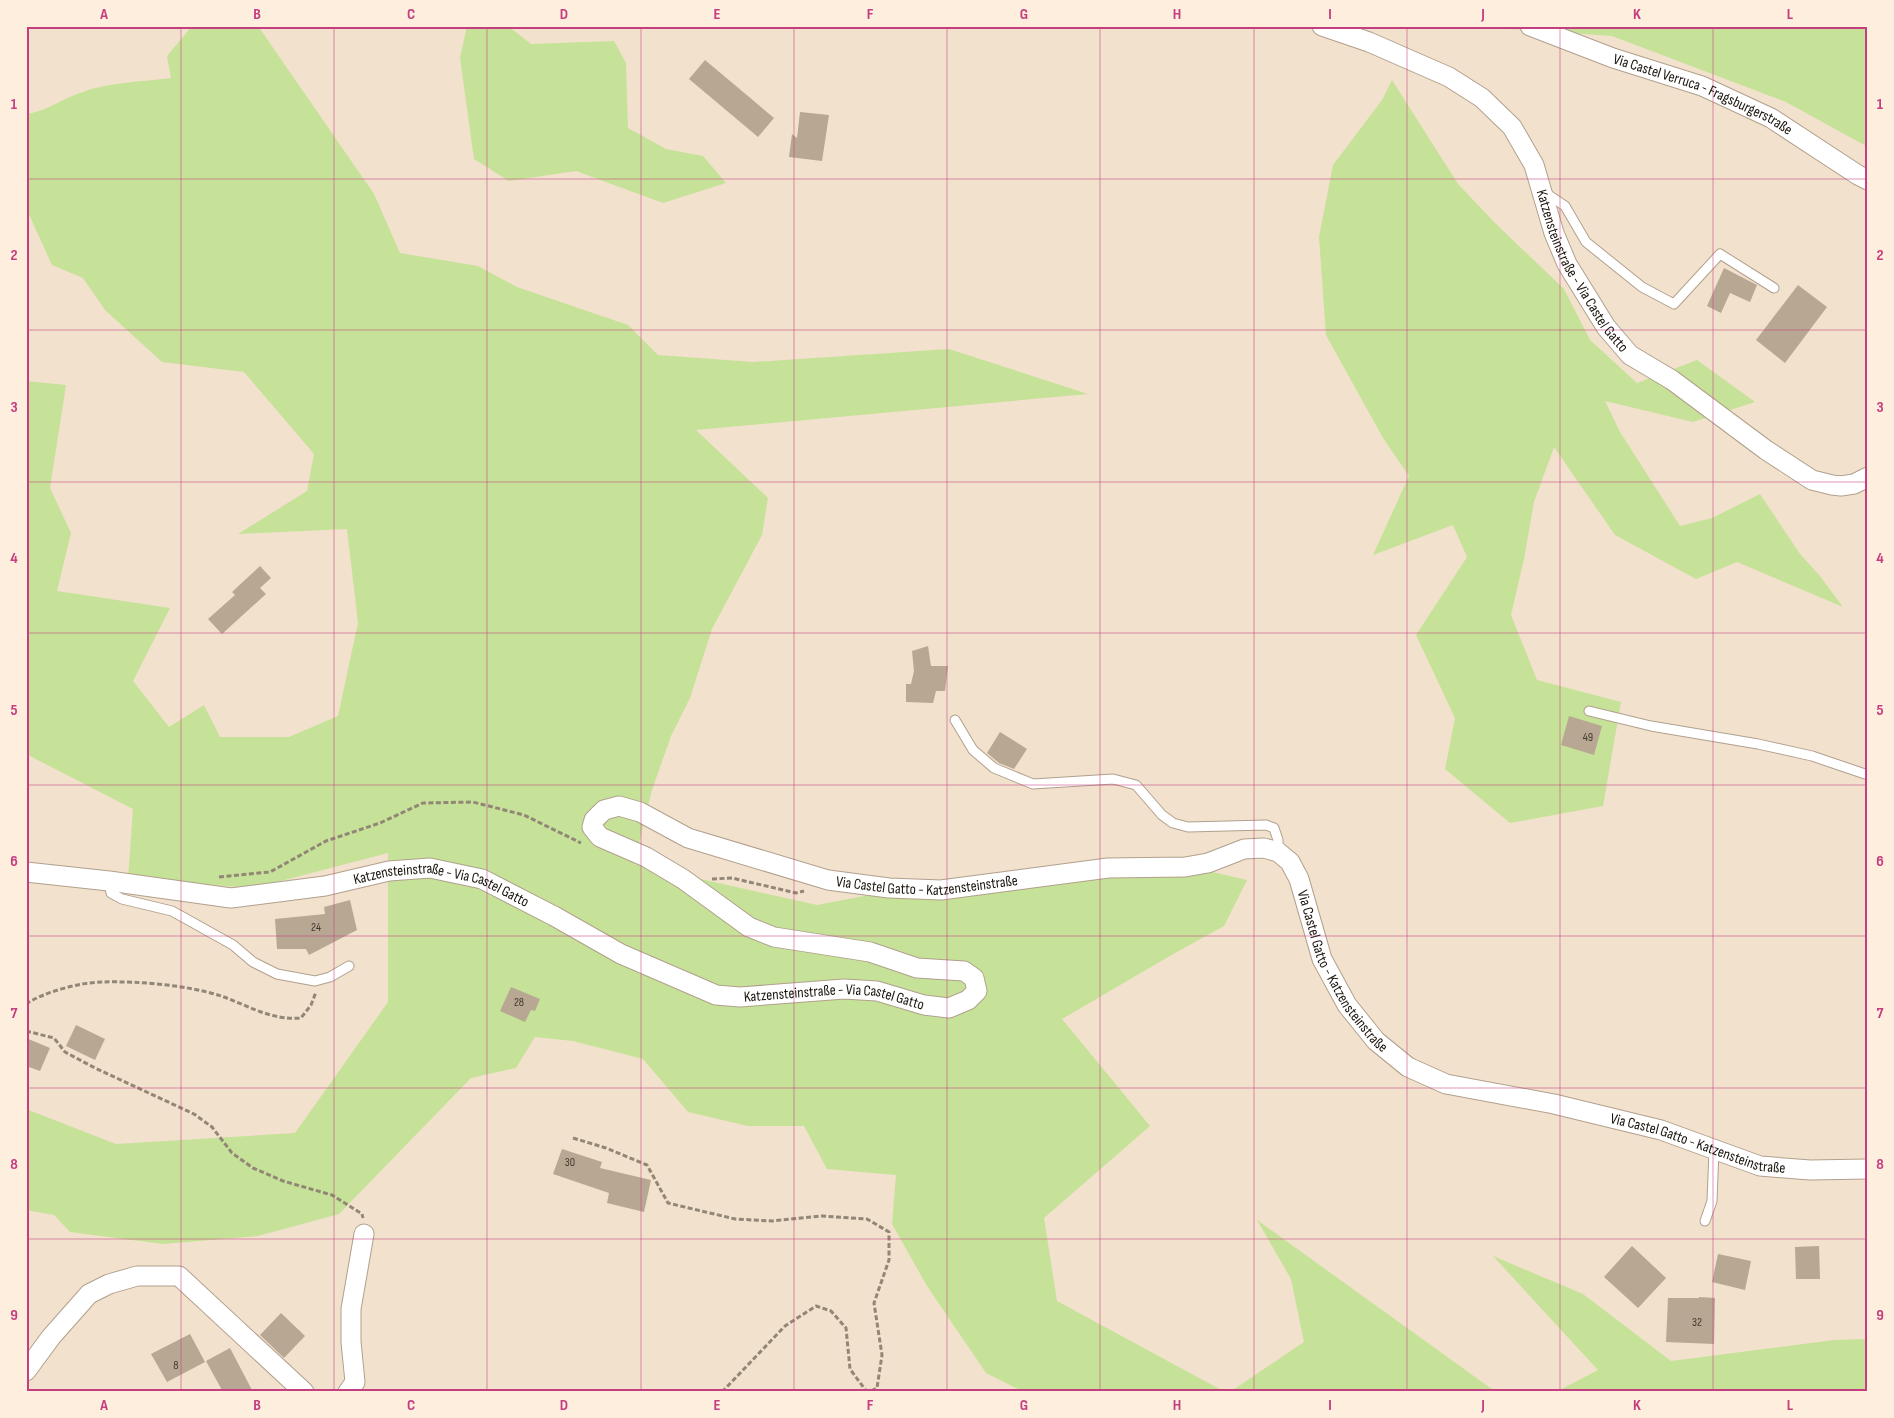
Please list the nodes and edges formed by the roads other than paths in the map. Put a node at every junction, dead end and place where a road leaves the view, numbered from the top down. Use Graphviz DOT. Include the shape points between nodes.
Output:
graph roads {
  1 [pos="1322,26"];
  2 [pos="1530,26"];
  3 [pos="1868,180"];
  4 [pos="1543,191"];
  5 [pos="1774,288"];
  6 [pos="1868,477"];
  7 [pos="1589,710"];
  8 [pos="956,720"];
  9 [pos="1868,775"];
  10 [pos="1278,852"];
  11 [pos="26,872"];
  12 [pos="109,880"];
  13 [pos="828,880"];
  14 [pos="348,966"];
  15 [pos="1714,1150"];
  16 [pos="1868,1169"];
  17 [pos="1705,1222"];
  18 [pos="364,1234"];
  19 [pos="26,1371"];
  20 [pos="304,1392"];
  21 [pos="348,1392"];
  1 -- 4 [label="street, Katzensteinstraße - Via Castel Gatto" via="1369,42 1449,77 1482,98 1512,127 1522,142"];
  2 -- 3 [label="street, Via Castel Verruca - Fragsburgerstraße" via="1613,58 1702,86 1770,118"];
  4 -- 5 [label="lane" via="1565,206 1586,242 1642,287 1674,304 1720,254"];
  4 -- 6 [label="street, Katzensteinstraße - Via Castel Gatto" via="1567,264 1606,327 1630,355 1672,380 1812,480 1841,486"];
  7 -- 9 [label="lane" via="1651,726 1812,756"];
  8 -- 10 [label="lane" via="973,750 994,768 1016,778 1033,784 1113,779 1136,786 1173,823 1188,827 1266,825 1274,828"];
  10 -- 13 [label="street, Via Castel Gatto - Katzensteinstraße" via="1264,848 1244,849 1208,863 1185,867 1108,868 941,890 889,888"];
  10 -- 15 [label="street, Via Castel Gatto - Katzensteinstraße" via="1290,862 1299,879 1322,959 1347,1005 1376,1041 1408,1067 1446,1084 1554,1104 1662,1130"];
  11 -- 12 [label="street, Katzensteinstraße - Via Castel Gatto"];
  12 -- 13 [label="street, Katzensteinstraße - Via Castel Gatto" via="231,898 325,886 389,871 430,868 482,879 621,954 716,995 740,997 844,989 877,991 924,1005 948,1008 968,1000 977,991 974,978 964,971 917,968 870,952 774,937 749,927 683,879 646,857 600,837 592,827 604,810 619,806 640,812 688,838"];
  12 -- 14 [label="lane" via="111,893 172,911 277,974 315,981 330,977"];
  15 -- 16 [label="street, Via Castel Gatto - Katzensteinstraße" via="1760,1166 1810,1170"];
  15 -- 17 [label="lane" via="1712,1201"];
  18 -- 21 [label="street" via="351,1309 355,1382"];
  19 -- 20 [label="street" via="89,1294 137,1276 179,1276"];
}
